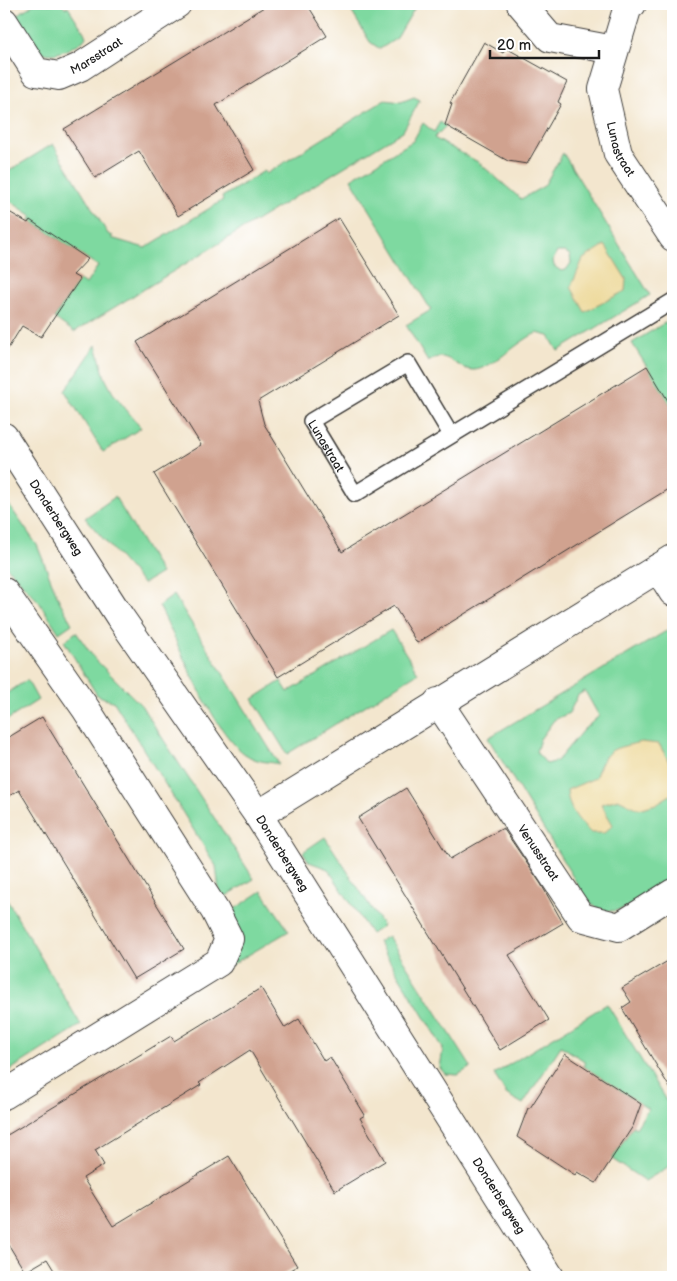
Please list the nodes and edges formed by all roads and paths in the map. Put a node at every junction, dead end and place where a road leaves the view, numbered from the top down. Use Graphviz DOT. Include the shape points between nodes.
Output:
graph roads {
  1 [pos="177,4"];
  2 [pos="520,4"];
  3 [pos="632,4"];
  4 [pos="4,22"];
  5 [pos="614,50"];
  6 [pos="673,237"];
  7 [pos="673,301"];
  8 [pos="451,436"];
  9 [pos="4,437"];
  10 [pos="665,564"];
  11 [pos="4,592"];
  12 [pos="673,592"];
  13 [pos="438,702"];
  14 [pos="258,815"];
  15 [pos="673,892"];
  16 [pos="4,1095"];
  17 [pos="550,1277"];
  1 -- 4 [label="street, Marsstraat" via="80,67 59,76 36,72"];
  2 -- 5 [label="street" via="550,38"];
  3 -- 5 [label="street, Lunastraat" via="628,6"];
  5 -- 6 [label="street, Lunastraat" via="603,89 618,154"];
  7 -- 8 [label="lane, Lunastraat"];
  8 -- 8 [label="lane, Lunastraat" via="355,494 311,421 408,363"];
  9 -- 14 [label="street, Donderbergweg" via="120,617"];
  10 -- 12 [label="street"];
  10 -- 13 [label="street"];
  11 -- 16 [label="street" via="86,709 215,910 229,940 218,962"];
  13 -- 14 [label="street"];
  13 -- 15 [label="street, Venusstraat" via="581,917 619,927"];
  14 -- 17 [label="street, Donderbergweg"];
}
